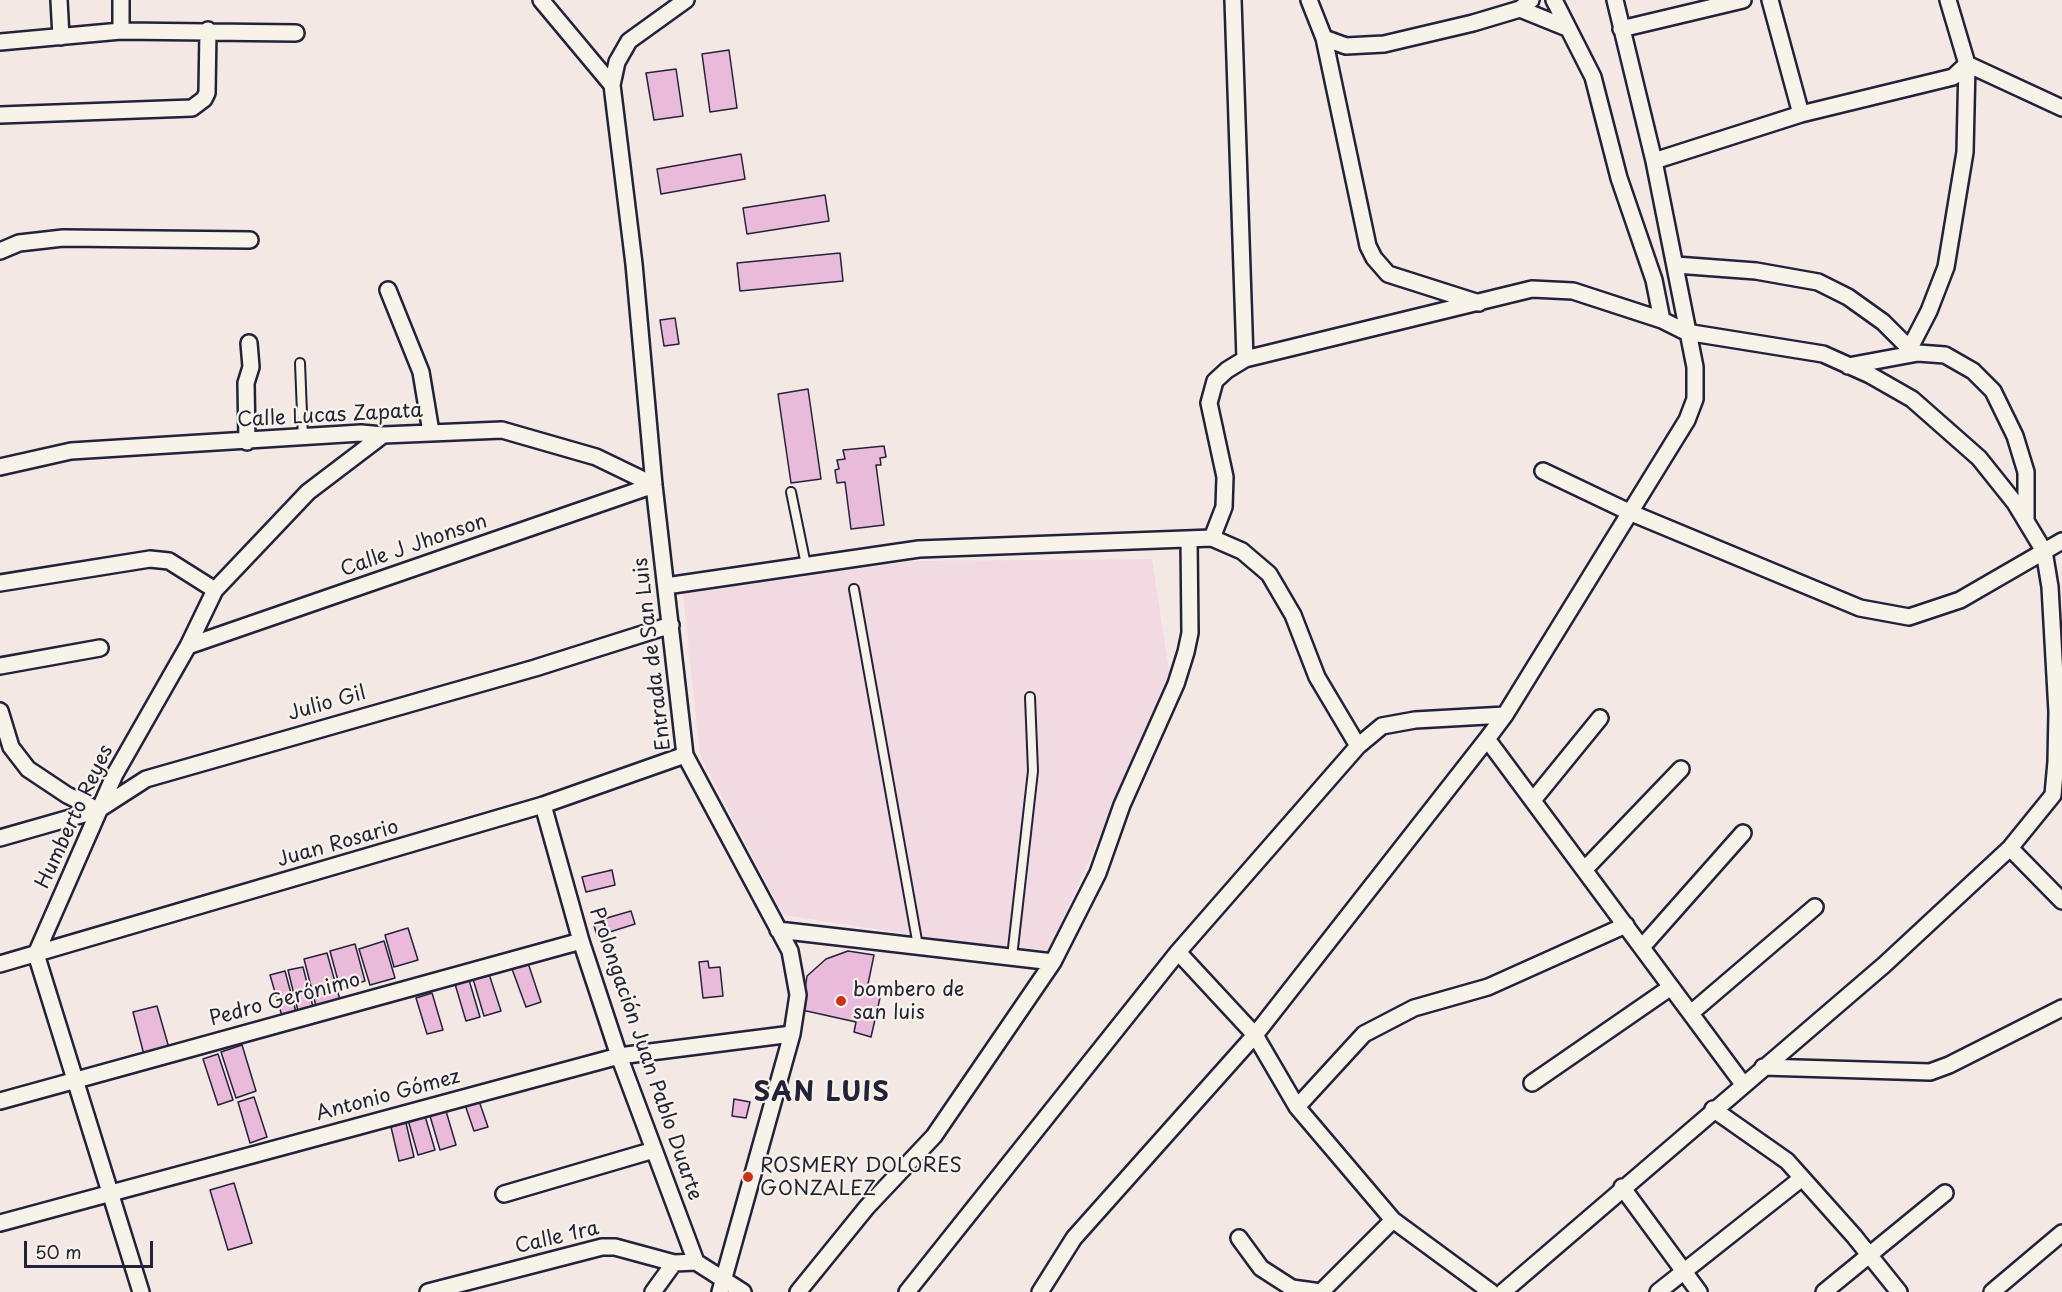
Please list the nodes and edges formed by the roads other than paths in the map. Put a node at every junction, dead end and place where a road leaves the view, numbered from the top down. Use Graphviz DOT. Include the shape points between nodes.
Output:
graph roads {
  1 [pos="60,0"];
  2 [pos="121,0"];
  3 [pos="541,0"];
  4 [pos="686,0"];
  5 [pos="1233,0"];
  6 [pos="1309,0"];
  7 [pos="1554,0"];
  8 [pos="1615,0"];
  9 [pos="1743,0"];
  10 [pos="1770,0"];
  11 [pos="1948,0"];
  12 [pos="1526,4"];
  13 [pos="1567,28"];
  14 [pos="1621,29"];
  15 [pos="208,30"];
  16 [pos="120,31"];
  17 [pos="296,33"];
  18 [pos="61,37"];
  19 [pos="1324,38"];
  20 [pos="0,42"];
  21 [pos="1967,64"];
  22 [pos="612,85"];
  23 [pos="2062,108"];
  24 [pos="1801,114"];
  25 [pos="0,115"];
  26 [pos="1654,161"];
  27 [pos="250,240"];
  28 [pos="0,251"];
  29 [pos="1676,264"];
  30 [pos="388,290"];
  31 [pos="1479,303"];
  32 [pos="1662,320"];
  33 [pos="1686,332"];
  34 [pos="249,343"];
  35 [pos="1245,359"];
  36 [pos="300,363"];
  37 [pos="1848,366"];
  38 [pos="431,432"];
  39 [pos="383,435"];
  40 [pos="303,438"];
  41 [pos="246,442"];
  42 [pos="0,466"];
  43 [pos="1543,471"];
  44 [pos="654,485"];
  45 [pos="791,492"];
  46 [pos="1629,512"];
  47 [pos="2026,521"];
  48 [pos="1212,538"];
  49 [pos="1190,539"];
  50 [pos="2062,541"];
  51 [pos="2044,551"];
  52 [pos="806,565"];
  53 [pos="0,582"];
  54 [pos="666,586"];
  55 [pos="854,589"];
  56 [pos="215,590"];
  57 [pos="671,625"];
  58 [pos="188,646"];
  59 [pos="100,648"];
  60 [pos="0,666"];
  61 [pos="1030,697"];
  62 [pos="0,711"];
  63 [pos="2060,711"];
  64 [pos="1505,715"];
  65 [pos="1600,718"];
  66 [pos="1487,739"];
  67 [pos="1358,746"];
  68 [pos="5,748"];
  69 [pos="685,755"];
  70 [pos="1682,769"];
  71 [pos="2058,794"];
  72 [pos="1534,799"];
  73 [pos="543,805"];
  74 [pos="98,810"];
  75 [pos="1743,833"];
  76 [pos="0,838"];
  77 [pos="2010,848"];
  78 [pos="1585,869"];
  79 [pos="2062,901"];
  80 [pos="1815,907"];
  81 [pos="1626,925"];
  82 [pos="778,930"];
  83 [pos="581,941"];
  84 [pos="918,946"];
  85 [pos="1642,947"];
  86 [pos="1178,952"];
  87 [pos="36,954"];
  88 [pos="1012,957"];
  89 [pos="1053,962"];
  90 [pos="0,964"];
  91 [pos="1671,987"];
  92 [pos="2062,1008"];
  93 [pos="1691,1013"];
  94 [pos="792,1034"];
  95 [pos="1255,1035"];
  96 [pos="619,1056"];
  97 [pos="1763,1066"];
  98 [pos="74,1079"];
  99 [pos="1532,1083"];
  100 [pos="1743,1084"];
  101 [pos="0,1101"];
  102 [pos="1297,1107"];
  103 [pos="1713,1109"];
  104 [pos="654,1150"];
  105 [pos="1802,1178"];
  106 [pos="1622,1188"];
  107 [pos="110,1191"];
  108 [pos="1945,1193"];
  109 [pos="504,1194"];
  110 [pos="1393,1220"];
  111 [pos="0,1223"];
  112 [pos="2062,1233"];
  113 [pos="1239,1238"];
  114 [pos="1869,1253"];
  115 [pos="696,1262"];
  116 [pos="674,1263"];
  117 [pos="1684,1272"];
  118 [pos="721,1286"];
  119 [pos="143,1291"];
  120 [pos="429,1292"];
  121 [pos="653,1292"];
  122 [pos="743,1292"];
  123 [pos="798,1292"];
  124 [pos="907,1292"];
  125 [pos="1040,1292"];
  126 [pos="1321,1292"];
  127 [pos="1491,1292"];
  128 [pos="1503,1292"];
  129 [pos="1658,1292"];
  130 [pos="1699,1292"];
  131 [pos="1824,1292"];
  132 [pos="1899,1292"];
  133 [pos="1992,1292"];
  1 -- 18 [label="street"];
  2 -- 16 [label="street"];
  3 -- 22 [label="street"];
  4 -- 22 [label="street" via="629,41 617,62"];
  5 -- 35 [label="street"];
  6 -- 19 [label="street"];
  7 -- 13 [label="street"];
  8 -- 14 [label="street"];
  9 -- 14 [label="street"];
  10 -- 24 [label="street"];
  11 -- 21 [label="street"];
  12 -- 13 [label="street"];
  12 -- 19 [label="street" via="1384,44 1346,46"];
  13 -- 32 [label="street" via="1593,77 1619,178 1654,280"];
  14 -- 26 [label="street"];
  15 -- 16 [label="street"];
  15 -- 17 [label="street"];
  15 -- 25 [label="street" via="207,93 192,108"];
  16 -- 18 [label="street"];
  18 -- 20 [label="street"];
  19 -- 31 [label="street" via="1368,246 1374,258 1388,274"];
  21 -- 23 [label="street"];
  21 -- 24 [label="street" via="1953,77"];
  21 -- 29 [label="street" via="1965,152 1946,267 1929,311 1908,345 1848,297 1818,282 1756,271"];
  22 -- 44 [label="street, Entrada de San Luis" via="634,264"];
  24 -- 26 [label="street"];
  26 -- 29 [label="street"];
  27 -- 28 [label="street" via="63,238 19,243"];
  29 -- 33 [label="street"];
  30 -- 38 [label="street" via="421,372"];
  31 -- 32 [label="street" via="1532,289 1573,291"];
  31 -- 35 [label="street"];
  32 -- 33 [label="street"];
  33 -- 37 [label="street" via="1823,354"];
  33 -- 46 [label="street" via="1695,367 1695,399 1687,420"];
  34 -- 41 [label="street"];
  35 -- 48 [label="street" via="1215,381 1209,403 1225,477 1224,507"];
  36 -- 40 [label="lane"];
  37 -- 47 [label="street" via="1912,399 1979,458"];
  37 -- 47 [label="street" via="1918,353 1945,355 1973,371 1993,391 2015,436 2026,472"];
  38 -- 39 [label="street, Calle Lucas Zapata"];
  38 -- 44 [label="street, Calle Lucas Zapata" via="502,430 596,456"];
  39 -- 40 [label="street, Calle Lucas Zapata"];
  39 -- 56 [label="street, Humberto Reyes" via="308,492"];
  40 -- 41 [label="street, Calle Lucas Zapata"];
  41 -- 42 [label="street, Calle Lucas Zapata" via="71,451"];
  43 -- 46 [label="street"];
  44 -- 54 [label="street, Entrada de San Luis"];
  44 -- 58 [label="street, Calle J Jhonson"];
  45 -- 52 [label="lane"];
  46 -- 51 [label="street" via="1860,608 1909,617 1960,600"];
  46 -- 64 [label="street"];
  47 -- 51 [label="street"];
  48 -- 49 [label="street"];
  48 -- 67 [label="street" via="1242,551 1269,574 1293,615 1317,677"];
  49 -- 52 [label="street" via="919,549"];
  49 -- 89 [label="street" via="1190,633 1179,674 1122,805 1098,873"];
  50 -- 51 [label="street"];
  51 -- 63 [label="street"];
  52 -- 54 [label="street"];
  53 -- 56 [label="street" via="150,559 169,561"];
  54 -- 57 [label="street, Entrada de San Luis"];
  55 -- 84 [label="lane"];
  56 -- 58 [label="street, Humberto Reyes"];
  57 -- 69 [label="street, Entrada de San Luis"];
  57 -- 74 [label="street, Julio Gil" via="147,779"];
  58 -- 74 [label="street, Humberto Reyes"];
  59 -- 60 [label="street"];
  61 -- 88 [label="lane" via="1033,771"];
  62 -- 68 [label="street"];
  63 -- 71 [label="street"];
  64 -- 66 [label="street"];
  64 -- 67 [label="street" via="1415,720 1382,726"];
  65 -- 72 [label="street"];
  66 -- 72 [label="street"];
  66 -- 95 [label="street"];
  67 -- 86 [label="street"];
  68 -- 74 [label="street" via="67,795"];
  69 -- 73 [label="street, Juan Rosario"];
  69 -- 82 [label="street, Entrada de San Luis"];
  70 -- 78 [label="street"];
  71 -- 77 [label="street"];
  72 -- 78 [label="street"];
  73 -- 83 [label="street, Prolongación Juan Pablo Duarte"];
  73 -- 87 [label="street, Juan Rosario"];
  74 -- 76 [label="street, Julio Gil"];
  74 -- 87 [label="street, Humberto Reyes"];
  75 -- 85 [label="street"];
  77 -- 79 [label="street"];
  77 -- 97 [label="street" via="1884,964"];
  78 -- 81 [label="street"];
  80 -- 93 [label="street"];
  81 -- 85 [label="street"];
  81 -- 102 [label="street" via="1488,987 1414,1008 1364,1034"];
  82 -- 84 [label="street"];
  82 -- 94 [label="street, Entrada de San Luis" via="790,951 798,995"];
  83 -- 96 [label="street, Prolongación Juan Pablo Duarte"];
  83 -- 98 [label="street, Pedro Gerónimo"];
  84 -- 88 [label="street"];
  85 -- 91 [label="street"];
  86 -- 95 [label="street"];
  86 -- 124 [label="street"];
  87 -- 90 [label="street, Juan Rosario"];
  87 -- 98 [label="street"];
  88 -- 89 [label="street"];
  89 -- 123 [label="street" via="934,1136 867,1207"];
  91 -- 93 [label="street"];
  91 -- 99 [label="street"];
  92 -- 97 [label="street" via="1930,1072"];
  93 -- 100 [label="street"];
  94 -- 96 [label="street, Antonio Gómez"];
  94 -- 118 [label="street, Entrada de San Luis"];
  95 -- 102 [label="street"];
  95 -- 125 [label="street" via="1074,1238"];
  96 -- 104 [label="street, Prolongación Juan Pablo Duarte"];
  96 -- 107 [label="street, Antonio Gómez"];
  97 -- 100 [label="street"];
  98 -- 101 [label="street, Pedro Gerónimo"];
  98 -- 107 [label="street"];
  100 -- 103 [label="street"];
  102 -- 110 [label="street"];
  103 -- 105 [label="street" via="1787,1161"];
  103 -- 106 [label="street"];
  104 -- 109 [label="street"];
  104 -- 115 [label="street, Prolongación Juan Pablo Duarte"];
  105 -- 114 [label="street"];
  105 -- 117 [label="street"];
  106 -- 117 [label="street"];
  106 -- 128 [label="street"];
  107 -- 111 [label="street, Antonio Gómez"];
  107 -- 119 [label="street"];
  108 -- 114 [label="street"];
  110 -- 126 [label="street"];
  110 -- 127 [label="street"];
  112 -- 133 [label="street"];
  113 -- 126 [label="street" via="1261,1268 1292,1288"];
  114 -- 131 [label="street"];
  114 -- 132 [label="street"];
  115 -- 116 [label="street, Calle 1ra"];
  115 -- 118 [label="street"];
  116 -- 120 [label="street, Calle 1ra" via="602,1246"];
  116 -- 121 [label="street"];
  117 -- 129 [label="street"];
  117 -- 130 [label="street"];
  118 -- 122 [label="street"];
}
